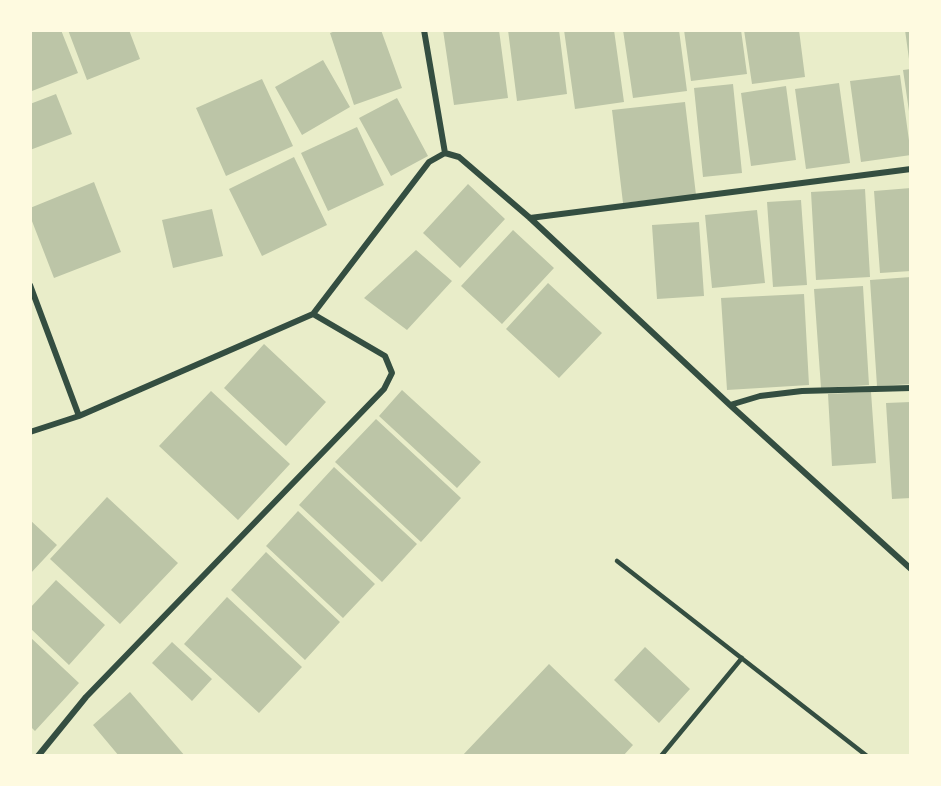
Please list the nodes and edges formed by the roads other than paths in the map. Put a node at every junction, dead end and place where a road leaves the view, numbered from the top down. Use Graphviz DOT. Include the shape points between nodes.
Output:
graph roads {
  1 [pos="424,30"];
  2 [pos="445,153"];
  3 [pos="911,170"];
  4 [pos="531,218"];
  5 [pos="30,285"];
  6 [pos="313,314"];
  7 [pos="911,388"];
  8 [pos="730,405"];
  9 [pos="79,416"];
  10 [pos="30,432"];
  11 [pos="617,561"];
  12 [pos="911,569"];
  13 [pos="742,658"];
  14 [pos="38,756"];
  15 [pos="661,756"];
  16 [pos="867,756"];
  1 -- 2 [label="street"];
  2 -- 4 [label="street" via="459,157"];
  2 -- 6 [label="street" via="429,162"];
  3 -- 4 [label="street"];
  4 -- 8 [label="street"];
  5 -- 9 [label="street"];
  6 -- 9 [label="street"];
  6 -- 14 [label="street" via="385,356 392,373 384,389 86,697"];
  7 -- 8 [label="street" via="802,391 760,396"];
  8 -- 12 [label="street"];
  9 -- 10 [label="street"];
  11 -- 13 [label="lane"];
  13 -- 15 [label="lane"];
  13 -- 16 [label="lane"];
}
